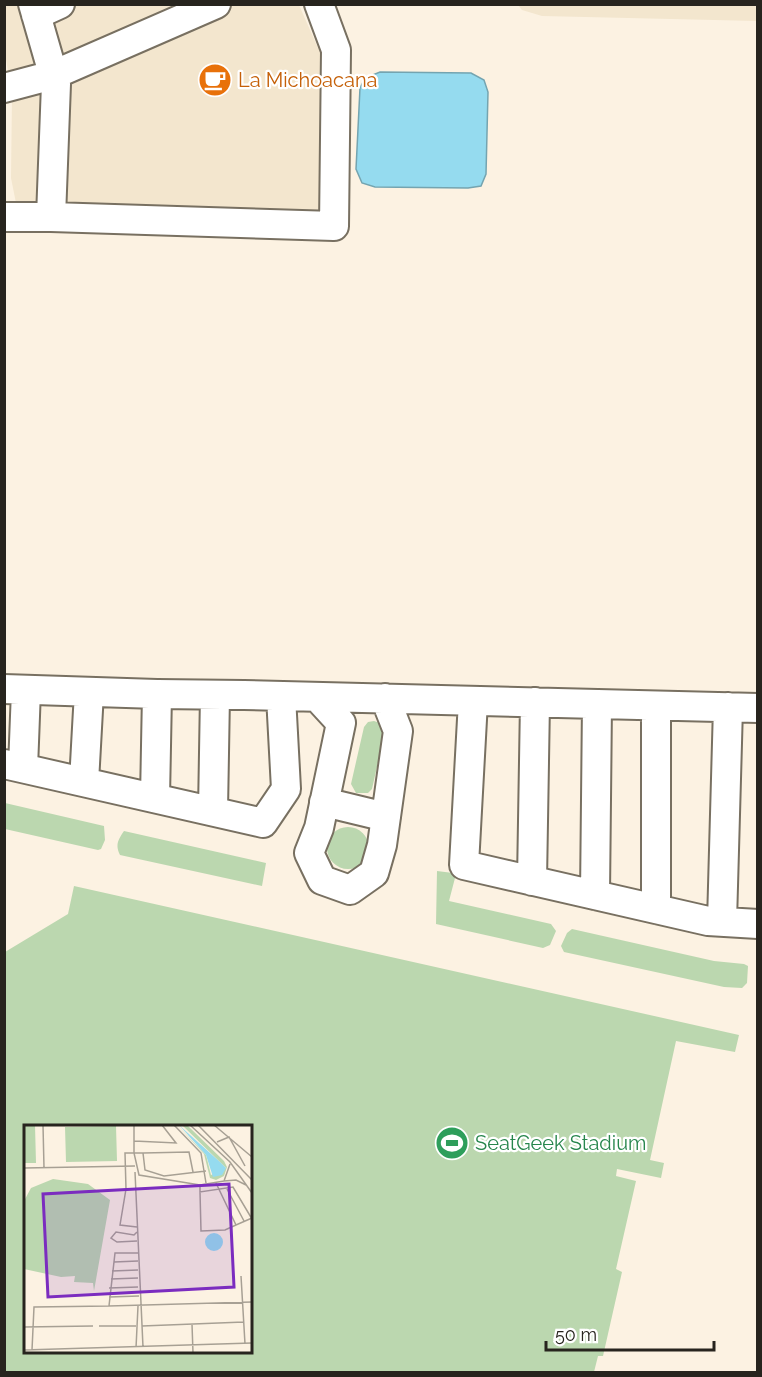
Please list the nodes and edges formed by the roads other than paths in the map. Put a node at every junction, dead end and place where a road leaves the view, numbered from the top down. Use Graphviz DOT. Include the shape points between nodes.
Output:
graph roads {
  1 [pos="216,4"];
  2 [pos="319,4"];
  3 [pos="43,8"];
  4 [pos="53,75"];
  5 [pos="4,88"];
  6 [pos="4,217"];
  7 [pos="51,217"];
  8 [pos="15,689"];
  9 [pos="89,692"];
  10 [pos="157,694"];
  11 [pos="215,694"];
  12 [pos="281,696"];
  13 [pos="318,698"];
  14 [pos="385,698"];
  15 [pos="473,701"];
  16 [pos="535,702"];
  17 [pos="597,704"];
  18 [pos="656,706"];
  19 [pos="728,707"];
  20 [pos="758,708"];
  21 [pos="14,766"];
  22 [pos="84,782"];
  23 [pos="154,798"];
  24 [pos="324,802"];
  25 [pos="213,811"];
  26 [pos="386,817"];
  27 [pos="532,880"];
  28 [pos="595,895"];
  29 [pos="656,909"];
  30 [pos="722,922"];
  31 [pos="758,924"];
  1 -- 4 [label="lane"];
  2 -- 7 [label="lane" via="336,50 334,226"];
  3 -- 4 [label="lane"];
  4 -- 5 [label="lane"];
  4 -- 7 [label="lane" via="56,84"];
  6 -- 7 [label="lane"];
  8 -- 9 [label="lane"];
  8 -- 21 [label="lane"];
  9 -- 10 [label="lane"];
  9 -- 22 [label="lane"];
  10 -- 11 [label="lane"];
  10 -- 23 [label="lane"];
  11 -- 12 [label="lane"];
  11 -- 25 [label="lane"];
  12 -- 13 [label="lane"];
  12 -- 25 [label="lane" via="286,789 263,823"];
  13 -- 14 [label="lane"];
  13 -- 24 [label="lane" via="340,723"];
  14 -- 15 [label="lane"];
  14 -- 26 [label="lane" via="398,731"];
  15 -- 16 [label="lane"];
  15 -- 27 [label="lane" via="464,865"];
  16 -- 17 [label="lane"];
  16 -- 27 [label="lane"];
  17 -- 18 [label="lane"];
  17 -- 28 [label="lane"];
  18 -- 19 [label="lane"];
  18 -- 29 [label="lane"];
  19 -- 20 [label="lane"];
  19 -- 30 [label="lane"];
  21 -- 22 [label="lane"];
  22 -- 23 [label="lane"];
  23 -- 25 [label="lane"];
  24 -- 26 [label="lane"];
  24 -- 26 [label="lane" via="309,853 322,880 350,890 374,873"];
  27 -- 28 [label="lane"];
  28 -- 29 [label="lane"];
  29 -- 30 [label="lane"];
  30 -- 31 [label="lane"];
}
